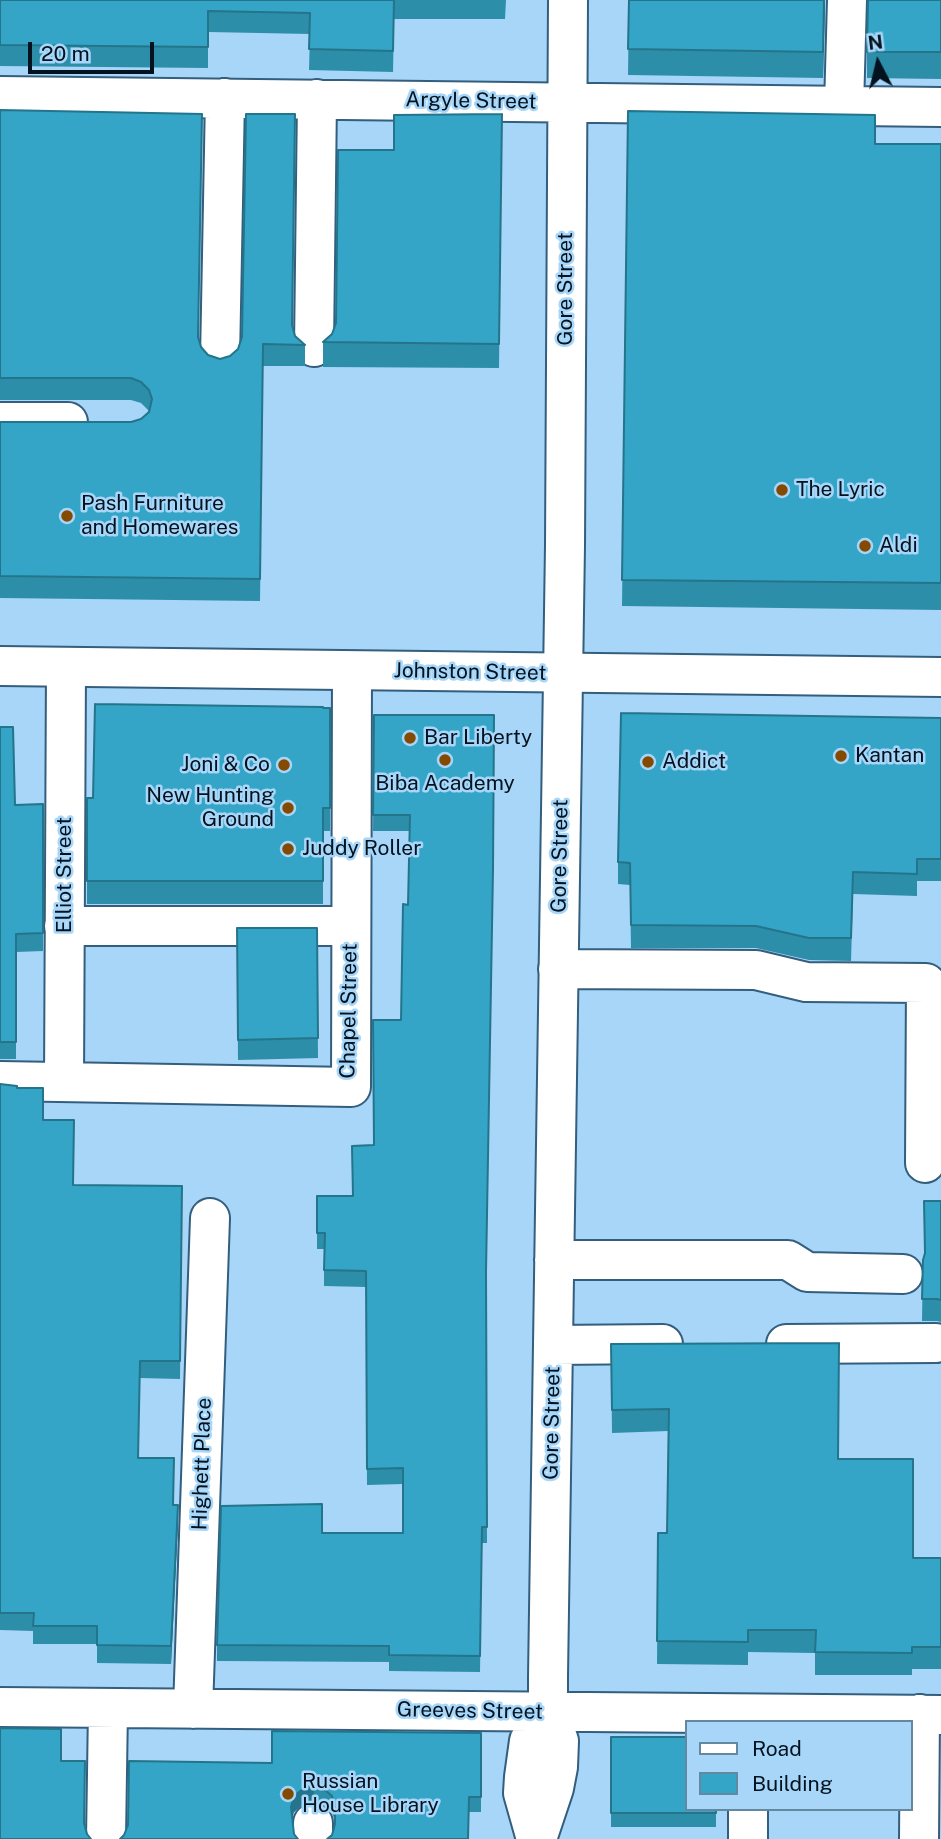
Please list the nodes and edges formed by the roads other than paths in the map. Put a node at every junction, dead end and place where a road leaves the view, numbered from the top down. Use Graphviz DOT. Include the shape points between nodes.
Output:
graph roads {
  1 [pos="568,0"];
  2 [pos="847,0"];
  3 [pos="0,96"];
  4 [pos="225,98"];
  5 [pos="317,99"];
  6 [pos="566,102"];
  7 [pos="844,107"];
  8 [pos="941,107"];
  9 [pos="314,347"];
  10 [pos="220,359"];
  11 [pos="0,422"];
  12 [pos="104,422"];
  13 [pos="0,666"];
  14 [pos="66,667"];
  15 [pos="352,671"];
  16 [pos="562,674"];
  17 [pos="941,677"];
  18 [pos="64,926"];
  19 [pos="351,926"];
  20 [pos="558,969"];
  21 [pos="0,1081"];
  22 [pos="64,1083"];
  23 [pos="925,1163"];
  24 [pos="210,1218"];
  25 [pos="554,1260"];
  26 [pos="903,1274"];
  27 [pos="936,1343"];
  28 [pos="701,1344"];
  29 [pos="756,1344"];
  30 [pos="553,1345"];
  31 [pos="0,1707"];
  32 [pos="108,1708"];
  33 [pos="193,1709"];
  34 [pos="548,1712"];
  35 [pos="931,1715"];
  36 [pos="749,1717"];
  37 [pos="748,1811"];
  38 [pos="106,1839"];
  39 [pos="536,1839"];
  40 [pos="748,1839"];
  41 [pos="919,1839"];
  1 -- 6 [label="street, Gore Street"];
  2 -- 7 [label="street"];
  3 -- 4 [label="street, Argyle Street"];
  4 -- 5 [label="street, Argyle Street"];
  4 -- 10 [label="street"];
  5 -- 6 [label="street, Argyle Street"];
  5 -- 9 [label="street"];
  6 -- 7 [label="street, Argyle Street"];
  6 -- 16 [label="street, Gore Street"];
  7 -- 8 [label="street, Argyle Street"];
  11 -- 12 [label="street"];
  13 -- 14 [label="street, Johnston Street"];
  14 -- 15 [label="street, Johnston Street"];
  14 -- 18 [label="street, Elliot Street"];
  15 -- 16 [label="street, Johnston Street"];
  15 -- 19 [label="street, Chapel Street"];
  16 -- 17 [label="street, Johnston Street"];
  16 -- 20 [label="street, Gore Street"];
  18 -- 19 [label="street"];
  18 -- 22 [label="street, Elliot Street"];
  19 -- 22 [label="street, Chapel Street" via="351,1087"];
  20 -- 23 [label="street" via="756,970 806,982 926,983"];
  20 -- 25 [label="street, Gore Street"];
  21 -- 22 [label="street, Chapel Street"];
  24 -- 33 [label="street, Highett Place"];
  25 -- 26 [label="street" via="788,1260 807,1272"];
  25 -- 30 [label="street, Gore Street"];
  27 -- 29 [label="street"];
  28 -- 30 [label="street"];
  30 -- 34 [label="street, Gore Street"];
  31 -- 32 [label="street, Greeves Street"];
  32 -- 33 [label="street, Greeves Street"];
  32 -- 38 [label="street"];
  33 -- 34 [label="street, Greeves Street"];
  34 -- 36 [label="street, Greeves Street"];
  34 -- 39 [label="street, Gore Street" via="559,1741 558,1767"];
  35 -- 36 [label="street, Greeves Street"];
  35 -- 41 [label="street"];
  37 -- 40 [label="street"];
}
